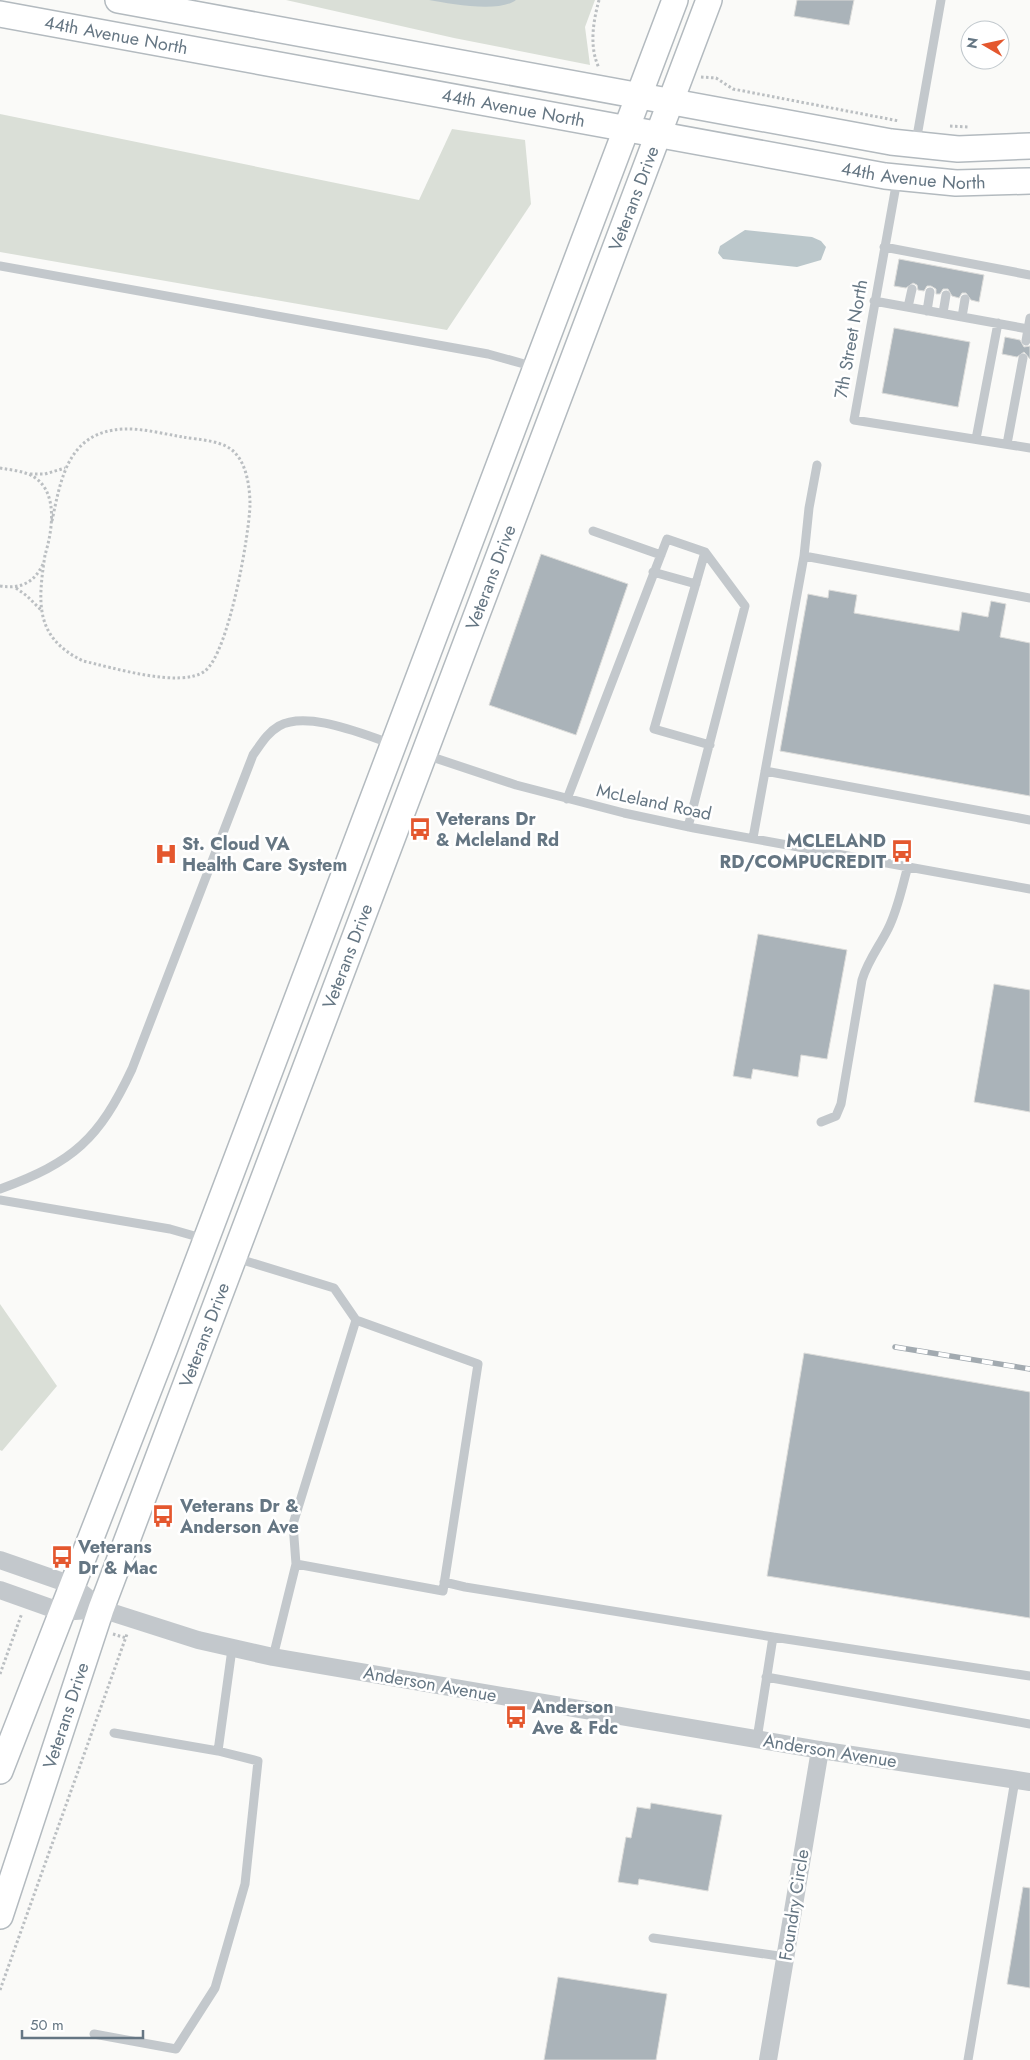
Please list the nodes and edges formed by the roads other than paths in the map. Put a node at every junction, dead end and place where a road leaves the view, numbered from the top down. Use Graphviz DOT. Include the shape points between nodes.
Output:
graph roads {
  1 [pos="118,0"];
  2 [pos="675,0"];
  3 [pos="709,0"];
  4 [pos="941,0"];
  5 [pos="0,14"];
  6 [pos="638,95"];
  7 [pos="671,101"];
  8 [pos="626,128"];
  9 [pos="658,133"];
  10 [pos="917,134"];
  11 [pos="1030,146"];
  12 [pos="897,177"];
  13 [pos="1030,181"];
  14 [pos="884,247"];
  15 [pos="919,253"];
  16 [pos="937,256"];
  17 [pos="918,263"];
  18 [pos="0,266"];
  19 [pos="935,266"];
  20 [pos="1030,276"];
  21 [pos="912,289"];
  22 [pos="930,292"];
  23 [pos="946,295"];
  24 [pos="964,299"];
  25 [pos="874,301"];
  26 [pos="908,307"];
  27 [pos="927,310"];
  28 [pos="943,313"];
  29 [pos="962,317"];
  30 [pos="1030,318"];
  31 [pos="998,323"];
  32 [pos="1029,329"];
  33 [pos="1026,341"];
  34 [pos="1023,358"];
  35 [pos="535,367"];
  36 [pos="976,440"];
  37 [pos="1006,444"];
  38 [pos="1030,448"];
  39 [pos="816,465"];
  40 [pos="593,531"];
  41 [pos="705,552"];
  42 [pos="661,555"];
  43 [pos="804,556"];
  44 [pos="653,572"];
  45 [pos="696,584"];
  46 [pos="1030,598"];
  47 [pos="393,744"];
  48 [pos="710,745"];
  49 [pos="423,754"];
  50 [pos="765,771"];
  51 [pos="567,799"];
  52 [pos="1030,820"];
  53 [pos="688,827"];
  54 [pos="753,838"];
  55 [pos="908,866"];
  56 [pos="1030,889"];
  57 [pos="821,1122"];
  58 [pos="0,1189"];
  59 [pos="0,1200"];
  60 [pos="206,1239"];
  61 [pos="233,1257"];
  62 [pos="356,1320"];
  63 [pos="0,1560"];
  64 [pos="296,1564"];
  65 [pos="444,1582"];
  66 [pos="72,1585"];
  67 [pos="0,1590"];
  68 [pos="101,1610"];
  69 [pos="62,1612"];
  70 [pos="773,1637"];
  71 [pos="232,1649"];
  72 [pos="273,1658"];
  73 [pos="1030,1676"];
  74 [pos="766,1677"];
  75 [pos="1030,1724"];
  76 [pos="114,1733"];
  77 [pos="757,1740"];
  78 [pos="820,1750"];
  79 [pos="218,1751"];
  80 [pos="0,1771"];
  81 [pos="1023,1781"];
  82 [pos="0,1916"];
  83 [pos="653,1938"];
  84 [pos="786,1957"];
  85 [pos="94,2034"];
  86 [pos="768,2060"];
  87 [pos="968,2060"];
  1 -- 6 [label="main road, 44th Avenue North"];
  2 -- 6 [label="main road, Veterans Drive"];
  3 -- 7 [label="main road, Veterans Drive"];
  4 -- 10 [label="lane"];
  5 -- 8 [label="main road, 44th Avenue North"];
  6 -- 7 [label="main road, 44th Avenue North"];
  6 -- 8 [label="main road, Veterans Drive"];
  7 -- 9 [label="main road, Veterans Drive"];
  7 -- 10 [label="main road, 44th Avenue North"];
  8 -- 9 [label="main road, 44th Avenue North"];
  8 -- 35 [label="main road, Veterans Drive"];
  9 -- 12 [label="main road, 44th Avenue North"];
  9 -- 49 [label="main road, Veterans Drive"];
  10 -- 11 [label="main road, 44th Avenue North" via="986,149"];
  12 -- 13 [label="main road, 44th Avenue North" via="964,183"];
  12 -- 14 [label="lane, 7th Street North"];
  14 -- 15 [label="lane"];
  14 -- 25 [label="lane, 7th Street North"];
  15 -- 16 [label="lane"];
  15 -- 17 [label="lane"];
  16 -- 19 [label="lane"];
  16 -- 20 [label="lane" via="952,264"];
  18 -- 35 [label="lane" via="488,354"];
  21 -- 26 [label="lane"];
  22 -- 27 [label="lane"];
  23 -- 28 [label="lane"];
  24 -- 29 [label="lane"];
  25 -- 26 [label="lane"];
  25 -- 36 [label="lane, 7th Street North" via="854,420"];
  26 -- 27 [label="lane"];
  27 -- 28 [label="lane"];
  28 -- 29 [label="lane"];
  29 -- 31 [label="lane"];
  30 -- 32 [label="lane"];
  31 -- 32 [label="lane"];
  31 -- 36 [label="lane"];
  32 -- 33 [label="lane"];
  34 -- 37 [label="lane"];
  35 -- 47 [label="main road, Veterans Drive"];
  36 -- 37 [label="lane, 7th Street North"];
  37 -- 38 [label="lane, 7th Street North"];
  39 -- 43 [label="lane"];
  40 -- 42 [label="lane"];
  41 -- 42 [label="lane" via="667,538"];
  41 -- 45 [label="lane"];
  41 -- 48 [label="lane" via="746,606"];
  42 -- 44 [label="lane"];
  43 -- 46 [label="lane"];
  43 -- 50 [label="lane"];
  44 -- 45 [label="lane"];
  44 -- 51 [label="lane"];
  45 -- 48 [label="lane" via="654,729"];
  47 -- 49 [label="street"];
  47 -- 58 [label="lane" via="319,722 280,725 265,736 253,755 115,1106 92,1138 67,1158"];
  47 -- 60 [label="main road, Veterans Drive"];
  48 -- 53 [label="lane"];
  49 -- 51 [label="lane, McLeland Road"];
  49 -- 61 [label="main road, Veterans Drive"];
  50 -- 52 [label="lane"];
  50 -- 54 [label="lane"];
  51 -- 53 [label="lane, McLeland Road"];
  53 -- 54 [label="lane, McLeland Road"];
  54 -- 55 [label="lane, McLeland Road"];
  55 -- 56 [label="lane, McLeland Road"];
  55 -- 57 [label="lane" via="899,901 862,980 841,1104 836,1116"];
  59 -- 60 [label="lane" via="170,1228"];
  60 -- 66 [label="main road, Veterans Drive"];
  61 -- 62 [label="lane" via="334,1288"];
  61 -- 68 [label="main road, Veterans Drive"];
  62 -- 64 [label="lane" via="293,1524"];
  62 -- 65 [label="lane" via="478,1364"];
  63 -- 66 [label="street, Anderson Avenue"];
  64 -- 65 [label="lane" via="443,1591"];
  64 -- 72 [label="lane"];
  65 -- 70 [label="lane" via="464,1588"];
  66 -- 68 [label="street, Anderson Avenue"];
  66 -- 69 [label="main road, Veterans Drive"];
  67 -- 69 [label="street, Anderson Avenue"];
  68 -- 69 [label="street, Anderson Avenue"];
  68 -- 71 [label="street, Anderson Avenue"];
  68 -- 82 [label="main road, Veterans Drive"];
  69 -- 80 [label="main road, Veterans Drive"];
  70 -- 73 [label="lane"];
  70 -- 74 [label="lane"];
  71 -- 72 [label="street, Anderson Avenue"];
  71 -- 79 [label="lane"];
  72 -- 77 [label="street, Anderson Avenue"];
  74 -- 75 [label="lane"];
  74 -- 77 [label="lane"];
  76 -- 79 [label="lane"];
  77 -- 78 [label="street, Anderson Avenue"];
  78 -- 81 [label="street, Anderson Avenue"];
  78 -- 84 [label="street, Foundry Circle"];
  79 -- 85 [label="lane" via="258,1761 244,1884 215,1988 176,2049"];
  81 -- 87 [label="lane"];
  83 -- 84 [label="lane"];
  84 -- 86 [label="street, Foundry Circle"];
}
